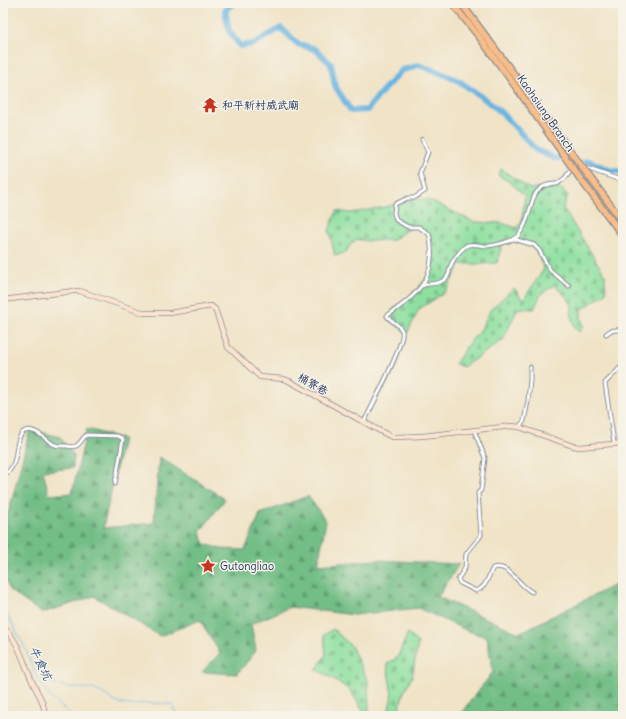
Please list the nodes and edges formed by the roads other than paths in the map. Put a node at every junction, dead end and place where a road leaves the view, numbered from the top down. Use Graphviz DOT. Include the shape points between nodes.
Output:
graph roads {
  1 [pos="452,3"];
  2 [pos="461,3"];
  3 [pos="422,139"];
  4 [pos="623,181"];
  5 [pos="623,222"];
  6 [pos="623,236"];
  7 [pos="514,239"];
  8 [pos="422,286"];
  9 [pos="569,286"];
  10 [pos="3,300"];
  11 [pos="623,329"];
  12 [pos="606,334"];
  13 [pos="623,365"];
  14 [pos="530,367"];
  15 [pos="364,422"];
  16 [pos="519,427"];
  17 [pos="474,430"];
  18 [pos="614,443"];
  19 [pos="623,443"];
  20 [pos="3,476"];
  21 [pos="115,484"];
  22 [pos="532,592"];
  23 [pos="3,626"];
  24 [pos="45,716"];
  1 -- 6 [label="highway, Kaohsiung Branch, bridge"];
  2 -- 5 [label="highway, Kaohsiung Branch, bridge"];
  3 -- 8 [label="street" via="428,152 420,174 424,191 414,198 396,204 394,213 396,220 408,228 419,227 429,234 431,260"];
  4 -- 7 [label="street" via="575,164 558,184 543,186 533,196 525,226"];
  7 -- 8 [label="street" via="487,246 466,246 452,262 448,277 442,282"];
  7 -- 9 [label="street" via="534,245 550,270"];
  8 -- 15 [label="street" via="409,300 387,316 403,333 398,351"];
  10 -- 15 [label="street, 桶寮巷" via="80,291 144,313 170,313 211,306 215,309 228,347 260,377 289,381"];
  11 -- 12 [label="street"];
  13 -- 18 [label="street" via="605,383"];
  14 -- 16 [label="street" via="528,401 524,421"];
  15 -- 17 [label="street, 桶寮巷" via="396,438"];
  16 -- 17 [label="street, 桶寮巷"];
  16 -- 18 [label="street, 桶寮巷" via="573,446"];
  17 -- 22 [label="street" via="485,458 481,490 478,493 481,533 466,554 465,568 458,580 478,591 485,584 493,568 497,567 508,570"];
  18 -- 19 [label="street, 桶寮巷"];
  20 -- 21 [label="street" via="11,468 19,438 26,431 36,432 57,446 74,447 86,435 118,436 123,439"];
  23 -- 24 [label="street" via="14,640 41,697"];
}
